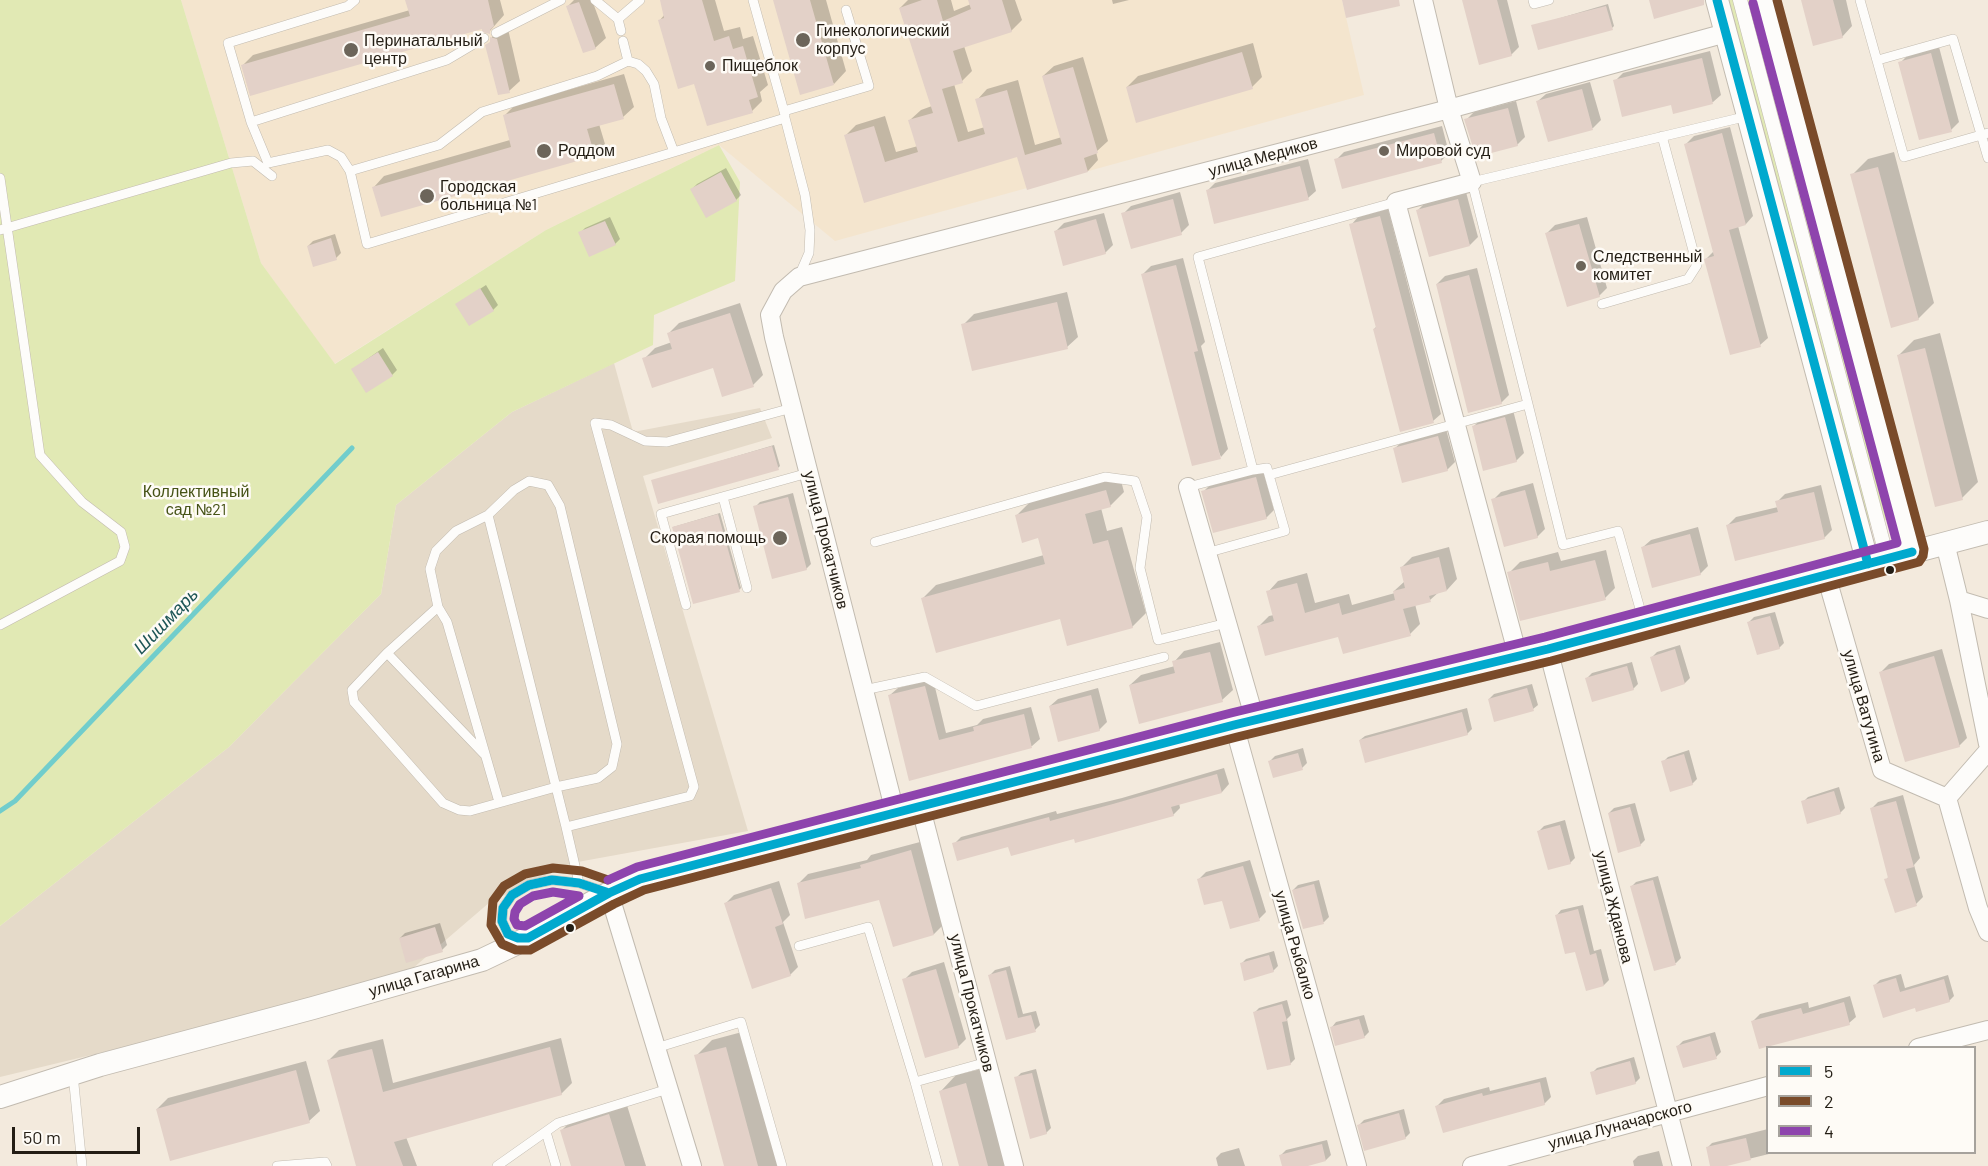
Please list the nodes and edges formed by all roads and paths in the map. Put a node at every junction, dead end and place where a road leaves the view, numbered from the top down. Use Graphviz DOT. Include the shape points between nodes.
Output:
graph roads {
  1 [pos="355,0"];
  2 [pos="561,0"];
  3 [pos="595,0"];
  4 [pos="640,0"];
  5 [pos="753,0"];
  6 [pos="1423,0"];
  7 [pos="1533,0"];
  8 [pos="1549,0"];
  9 [pos="1717,0"];
  10 [pos="1740,0"];
  11 [pos="1765,0"];
  12 [pos="1860,0"];
  13 [pos="846,10"];
  14 [pos="618,19"];
  15 [pos="621,31"];
  16 [pos="496,33"];
  17 [pos="1726,33"];
  18 [pos="484,38"];
  19 [pos="623,41"];
  20 [pos="1878,60"];
  21 [pos="628,61"];
  22 [pos="1449,109"];
  23 [pos="785,115"];
  24 [pos="1748,116"];
  25 [pos="251,122"];
  26 [pos="1985,134"];
  27 [pos="1662,136"];
  28 [pos="674,152"];
  29 [pos="1988,158"];
  30 [pos="350,171"];
  31 [pos="272,176"];
  32 [pos="0,178"];
  33 [pos="1472,182"];
  34 [pos="1396,202"];
  35 [pos="4,228"];
  36 [pos="799,277"];
  37 [pos="1602,304"];
  38 [pos="1528,404"];
  39 [pos="792,408"];
  40 [pos="1456,424"];
  41 [pos="1253,470"];
  42 [pos="808,473"];
  43 [pos="1269,475"];
  44 [pos="1188,487"];
  45 [pos="723,497"];
  46 [pos="488,514"];
  47 [pos="1988,532"];
  48 [pos="875,542"];
  49 [pos="1945,543"];
  50 [pos="1912,552"];
  51 [pos="1206,553"];
  52 [pos="1878,561"];
  53 [pos="1826,574"];
  54 [pos="747,588"];
  55 [pos="1959,600"];
  56 [pos="686,605"];
  57 [pos="438,607"];
  58 [pos="1988,609"];
  59 [pos="1227,623"];
  60 [pos="1644,623"];
  61 [pos="0,625"];
  62 [pos="1548,649"];
  63 [pos="387,653"];
  64 [pos="1518,656"];
  65 [pos="1164,657"];
  66 [pos="864,690"];
  67 [pos="1244,722"];
  68 [pos="1988,744"];
  69 [pos="1988,751"];
  70 [pos="486,757"];
  71 [pos="556,787"];
  72 [pos="1947,798"];
  73 [pos="499,802"];
  74 [pos="920,805"];
  75 [pos="895,812"];
  76 [pos="566,827"];
  77 [pos="579,883"];
  78 [pos="609,893"];
  79 [pos="1988,932"];
  80 [pos="528,938"];
  81 [pos="799,946"];
  82 [pos="1988,1030"];
  83 [pos="1922,1046"];
  84 [pos="656,1048"];
  85 [pos="987,1062"];
  86 [pos="73,1074"];
  87 [pos="915,1082"];
  88 [pos="1766,1086"];
  89 [pos="669,1089"];
  90 [pos="0,1097"];
  91 [pos="1667,1112"];
  92 [pos="546,1132"];
  93 [pos="82,1166"];
  94 [pos="277,1166"];
  95 [pos="327,1166"];
  96 [pos="497,1166"];
  97 [pos="556,1166"];
  98 [pos="692,1166"];
  99 [pos="782,1166"];
  100 [pos="938,1166"];
  101 [pos="1014,1166"];
  102 [pos="1357,1166"];
  103 [pos="1472,1166"];
  104 [pos="1682,1166"];
  1 -- 25 [label="lane" via="348,6 228,43"];
  2 -- 16 [label="lane"];
  3 -- 14 [label="lane"];
  4 -- 14 [label="lane"];
  5 -- 23 [label="lane"];
  6 -- 22 [label="street"];
  7 -- 8 [label="lane" via="1534,4"];
  9 -- 17 [label="street"];
  10 -- 52 [label="street"];
  11 -- 50 [label="street"];
  12 -- 20 [label="lane"];
  13 -- 23 [label="lane" via="868,86"];
  14 -- 15 [label="lane"];
  17 -- 22 [label="street, улица Медиков"];
  17 -- 24 [label="street"];
  18 -- 25 [label="lane" via="447,60"];
  19 -- 21 [label="lane"];
  20 -- 26 [label="lane" via="1953,39"];
  20 -- 26 [label="lane" via="1904,157"];
  21 -- 28 [label="lane" via="646,71 654,84"];
  21 -- 30 [label="lane" via="597,76 482,112 439,145"];
  22 -- 33 [label="street"];
  22 -- 36 [label="street, улица Медиков"];
  23 -- 28 [label="lane"];
  23 -- 36 [label="lane" via="810,230 809,253"];
  24 -- 27 [label="lane"];
  24 -- 52 [label="street"];
  25 -- 30 [label="lane" via="268,163 328,150 341,157"];
  26 -- 29 [label="lane"];
  27 -- 33 [label="lane"];
  27 -- 37 [label="lane" via="1697,265 1688,279"];
  28 -- 30 [label="lane" via="367,244"];
  31 -- 35 [label="lane" via="253,161 231,163"];
  32 -- 35 [label="lane"];
  33 -- 34 [label="street"];
  33 -- 38 [label="lane"];
  34 -- 40 [label="street"];
  34 -- 41 [label="lane" via="1198,256"];
  35 -- 61 [label="lane" via="40,455 82,502 121,532 124,547 120,561"];
  36 -- 39 [label="street, улица Прокатчиков" via="783,291 770,315"];
  38 -- 40 [label="lane"];
  38 -- 60 [label="lane" via="1563,545 1618,531"];
  39 -- 42 [label="street, улица Прокатчиков"];
  39 -- 76 [label="lane" via="667,442 645,441 611,425 596,423 694,788 690,796"];
  40 -- 43 [label="lane"];
  40 -- 64 [label="street"];
  41 -- 43 [label="lane" via="1267,468"];
  41 -- 44 [label="lane"];
  42 -- 45 [label="lane"];
  42 -- 66 [label="street, улица Прокатчиков"];
  43 -- 51 [label="lane" via="1285,531"];
  44 -- 51 [label="street, улица Рыбалко"];
  45 -- 54 [label="lane"];
  45 -- 56 [label="lane" via="662,514"];
  46 -- 57 [label="lane" via="456,531 436,551 430,569"];
  46 -- 71 [label="lane"];
  46 -- 71 [label="lane" via="529,482 548,485 560,506 617,744 612,767 598,778"];
  47 -- 49 [label="street, улица Гагарина"];
  48 -- 59 [label="lane" via="1105,477 1135,481 1147,517 1140,568 1158,640"];
  49 -- 50 [label="street, улица Гагарина"];
  49 -- 55 [label="street"];
  50 -- 52 [label="street, улица Гагарина"];
  51 -- 59 [label="street, улица Рыбалко"];
  52 -- 53 [label="street, улица Гагарина"];
  53 -- 60 [label="street, улица Гагарина"];
  53 -- 72 [label="street, улица Ватутина" via="1882,770"];
  55 -- 58 [label="street"];
  55 -- 68 [label="street"];
  57 -- 63 [label="lane"];
  57 -- 70 [label="lane" via="447,622"];
  59 -- 67 [label="street, улица Рыбалко"];
  60 -- 62 [label="street, улица Гагарина"];
  62 -- 64 [label="street, улица Гагарина"];
  62 -- 91 [label="street, улица Жданова"];
  63 -- 70 [label="lane"];
  63 -- 73 [label="lane" via="352,690 354,702 443,803 470,811"];
  64 -- 67 [label="street, улица Гагарина"];
  65 -- 66 [label="lane" via="976,706 925,677"];
  66 -- 75 [label="street, улица Прокатчиков"];
  67 -- 74 [label="street, улица Гагарина"];
  67 -- 102 [label="street, улица Рыбалко"];
  69 -- 72 [label="street"];
  70 -- 73 [label="lane"];
  71 -- 73 [label="lane"];
  71 -- 76 [label="lane"];
  72 -- 79 [label="street"];
  74 -- 75 [label="street, улица Гагарина"];
  74 -- 85 [label="street, улица Прокатчиков"];
  75 -- 78 [label="street, улица Гагарина" via="640,879"];
  76 -- 77 [label="lane"];
  77 -- 78 [label="lane"];
  77 -- 80 [label="lane" via="552,880 529,885 512,895 503,908 502,921 508,934"];
  78 -- 80 [label="street, улица Гагарина"];
  78 -- 84 [label="street"];
  80 -- 86 [label="street, улица Гагарина" via="482,960"];
  81 -- 87 [label="lane" via="868,927"];
  82 -- 83 [label="street"];
  84 -- 89 [label="street"];
  84 -- 99 [label="lane" via="741,1022"];
  85 -- 87 [label="lane"];
  85 -- 101 [label="street, улица Прокатчиков"];
  86 -- 90 [label="street, улица Гагарина"];
  86 -- 93 [label="lane"];
  87 -- 100 [label="lane"];
  88 -- 91 [label="street, улица Луначарского"];
  89 -- 92 [label="lane" via="558,1123"];
  89 -- 98 [label="street"];
  91 -- 103 [label="street, улица Луначарского"];
  91 -- 104 [label="street, улица Жданова"];
  92 -- 96 [label="lane"];
  92 -- 97 [label="lane"];
  94 -- 95 [label="lane" via="325,1162"];
}
